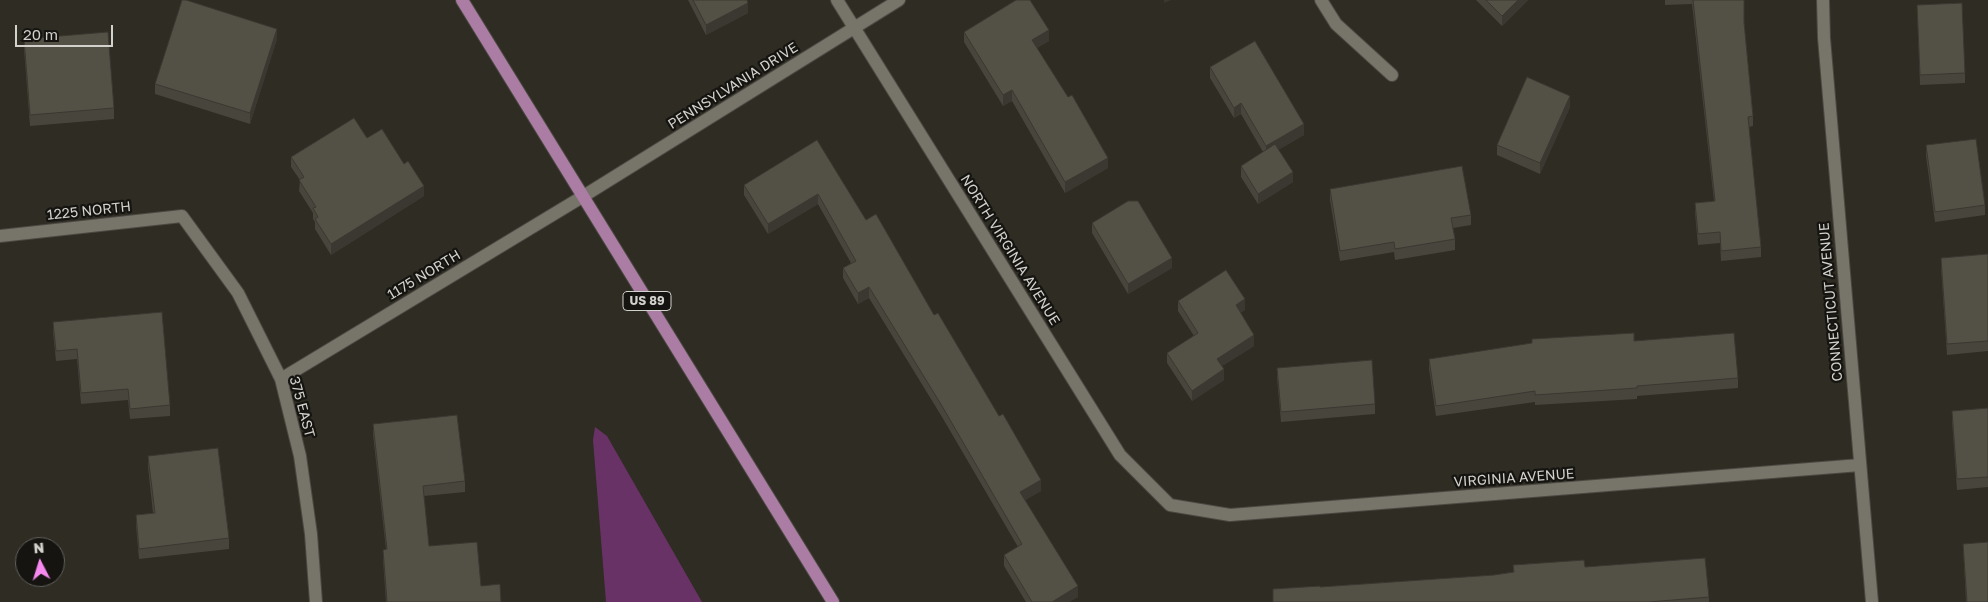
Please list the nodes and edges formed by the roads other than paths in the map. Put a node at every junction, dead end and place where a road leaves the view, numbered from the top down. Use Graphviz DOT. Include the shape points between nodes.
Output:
graph roads {
  1 [pos="462,0"];
  2 [pos="837,0"];
  3 [pos="899,0"];
  4 [pos="1321,0"];
  5 [pos="1823,0"];
  6 [pos="854,28"];
  7 [pos="1392,75"];
  8 [pos="582,197"];
  9 [pos="182,216"];
  10 [pos="0,236"];
  11 [pos="280,379"];
  12 [pos="1860,466"];
  13 [pos="1170,505"];
  14 [pos="316,602"];
  15 [pos="833,602"];
  16 [pos="1872,602"];
  1 -- 8 [label="main road, US 89"];
  2 -- 6 [label="street, NORTH VIRGINIA AVENUE"];
  3 -- 6 [label="street, PENNSYLVANIA DRIVE"];
  4 -- 7 [label="street" via="1336,24"];
  5 -- 12 [label="street, CONNECTICUT AVENUE"];
  6 -- 8 [label="street, PENNSYLVANIA DRIVE"];
  6 -- 13 [label="street, NORTH VIRGINIA AVENUE" via="1120,455"];
  8 -- 11 [label="street, 1175 NORTH"];
  8 -- 15 [label="main road, US 89"];
  9 -- 10 [label="street, 1225 NORTH"];
  9 -- 11 [label="street, 375 EAST" via="238,293"];
  11 -- 14 [label="street, 375 EAST" via="300,456"];
  12 -- 13 [label="street, VIRGINIA AVENUE" via="1230,515"];
  12 -- 16 [label="street, CONNECTICUT AVENUE"];
}
